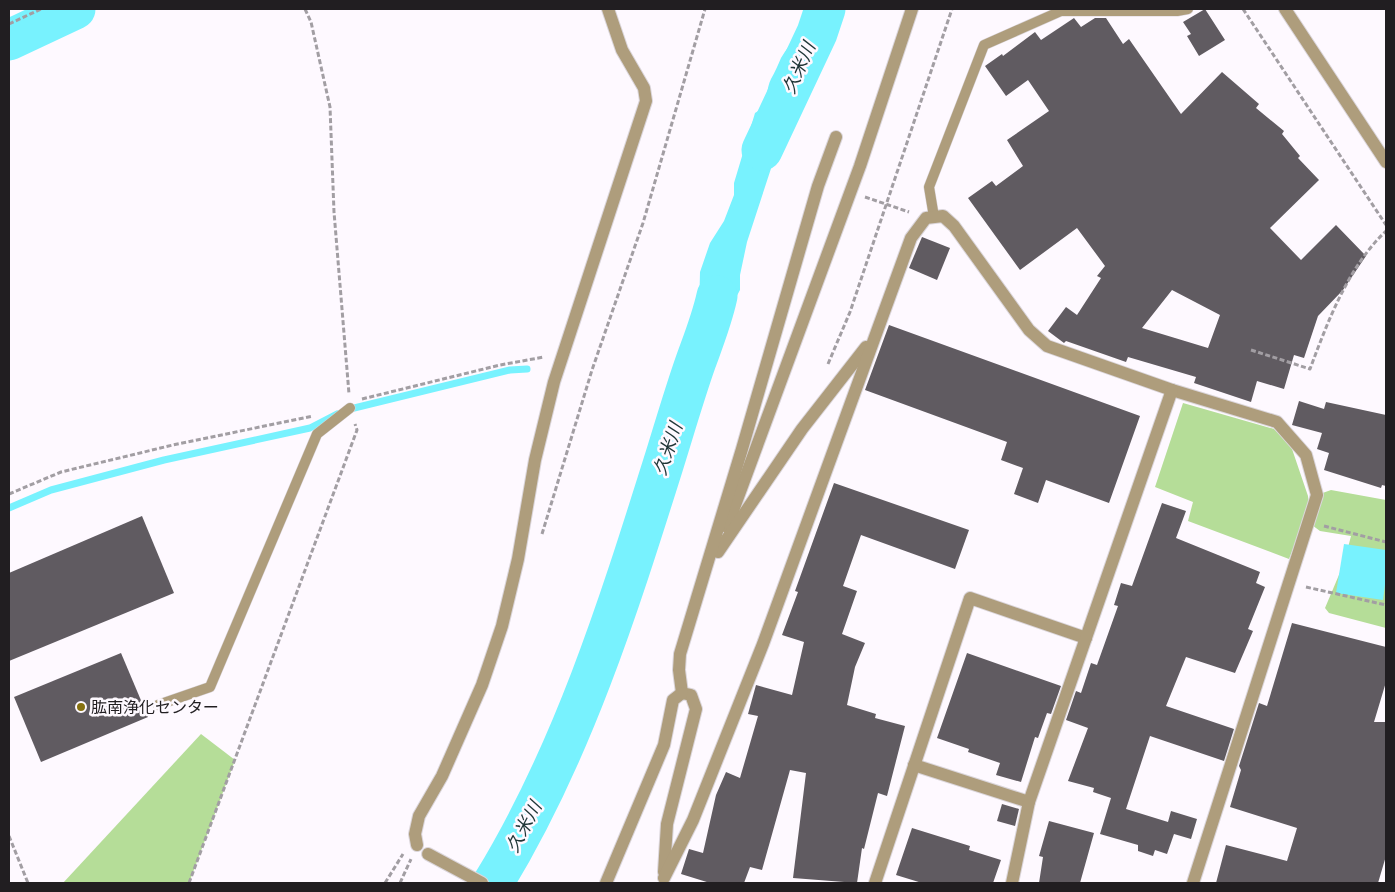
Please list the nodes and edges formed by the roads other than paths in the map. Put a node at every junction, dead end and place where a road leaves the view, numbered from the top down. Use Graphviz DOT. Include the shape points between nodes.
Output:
graph roads {
  1 [pos="608,9"];
  2 [pos="912,9"];
  3 [pos="1188,9"];
  4 [pos="1285,9"];
  5 [pos="836,138"];
  6 [pos="1386,162"];
  7 [pos="930,217"];
  8 [pos="878,328"];
  9 [pos="1172,390"];
  10 [pos="350,408"];
  11 [pos="718,552"];
  12 [pos="1086,638"];
  13 [pos="680,654"];
  14 [pos="682,693"];
  15 [pos="158,705"];
  16 [pos="914,765"];
  17 [pos="1029,802"];
  18 [pos="418,845"];
  19 [pos="428,854"];
  20 [pos="663,881"];
  21 [pos="482,883"];
  22 [pos="606,883"];
  23 [pos="875,883"];
  24 [pos="1012,883"];
  25 [pos="1193,883"];
  1 -- 18 [label="street" via="622,50 644,88 646,101 554,382 502,626 478,694 442,776 419,816 415,834"];
  2 -- 11 [label="street" via="851,192"];
  3 -- 7 [label="lane" via="1061,11 984,45 929,187"];
  4 -- 6 [label="street"];
  5 -- 13 [label="street" via="818,186"];
  7 -- 8 [label="street" via="910,238"];
  7 -- 9 [label="street" via="943,216 954,226 1029,330 1047,346"];
  8 -- 11 [label="street" via="802,429"];
  8 -- 20 [label="street" via="763,644 693,820"];
  9 -- 12 [label="street"];
  9 -- 25 [label="street" via="1277,422 1306,455 1317,495"];
  10 -- 15 [label="lane" via="317,434 210,687"];
  11 -- 13 [label="street"];
  12 -- 16 [label="street" via="970,598"];
  12 -- 17 [label="street"];
  13 -- 14 [label="street"];
  14 -- 20 [label="street" via="691,695 696,709 667,824"];
  14 -- 22 [label="street" via="673,700 664,745"];
  16 -- 17 [label="street"];
  16 -- 23 [label="street"];
  17 -- 24 [label="street"];
  19 -- 21 [label="street"];
}
